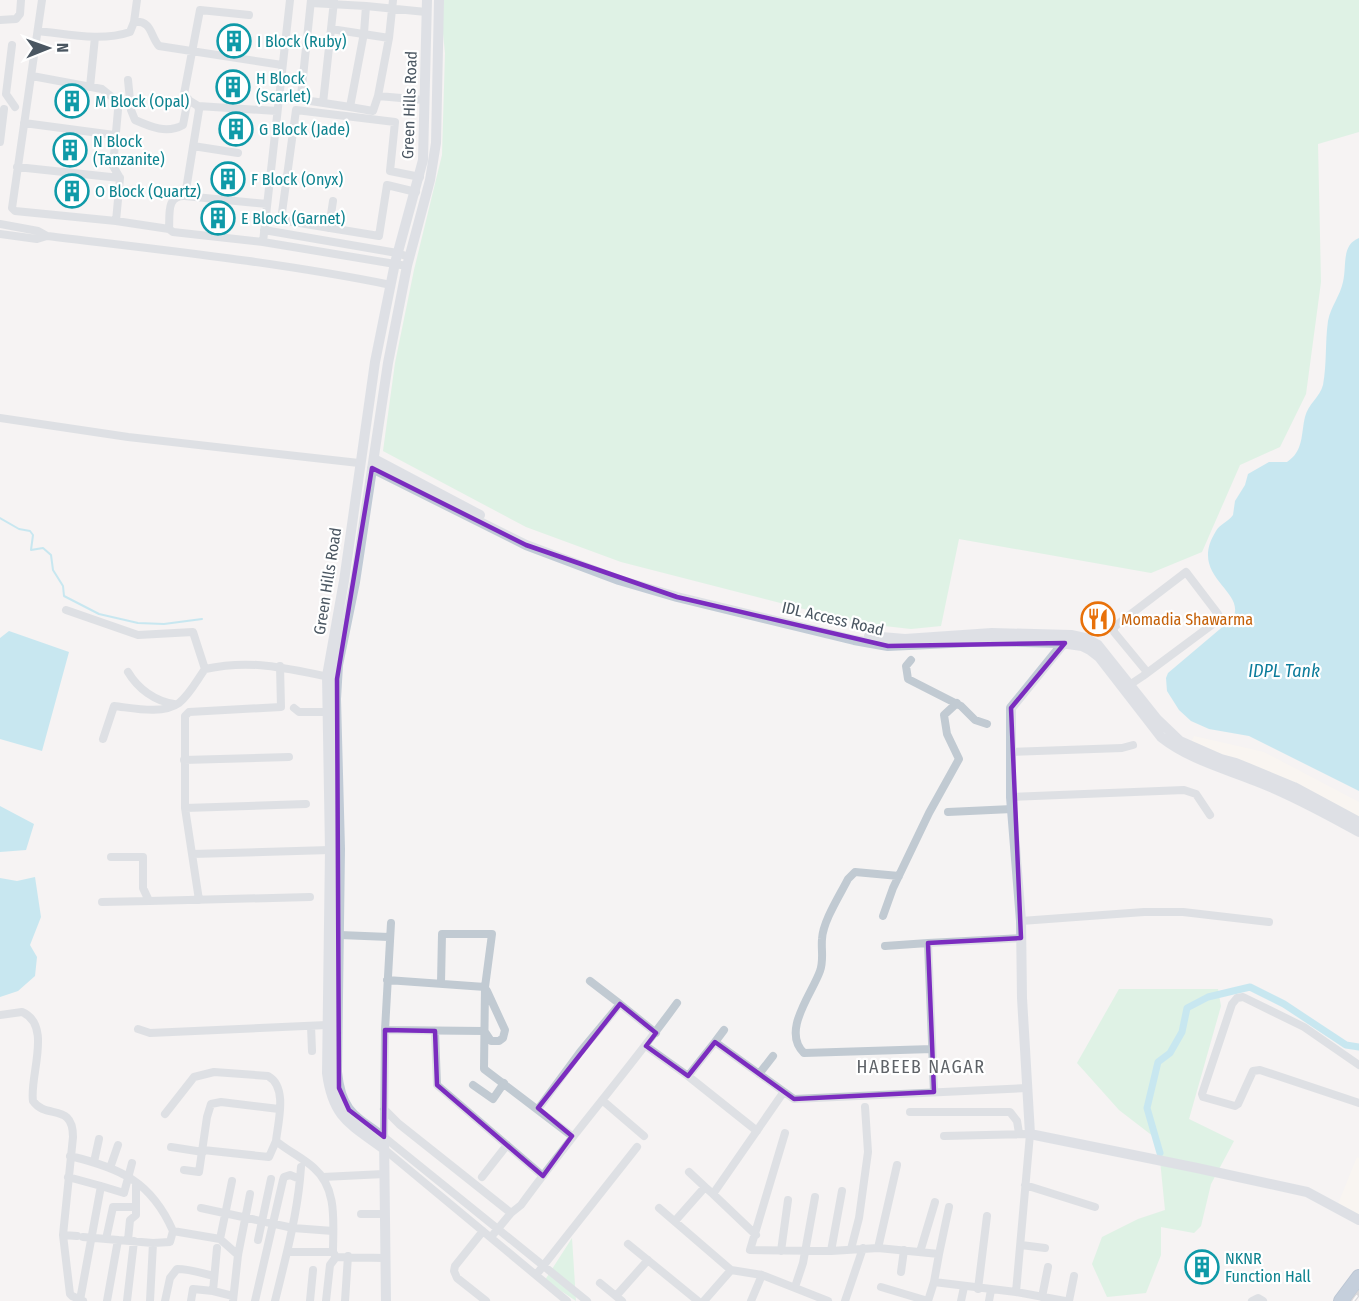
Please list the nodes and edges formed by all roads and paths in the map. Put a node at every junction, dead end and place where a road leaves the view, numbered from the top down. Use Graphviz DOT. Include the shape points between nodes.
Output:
graph roads {
  1 [pos="21,0"];
  2 [pos="42,0"];
  3 [pos="137,0"];
  4 [pos="202,0"];
  5 [pos="290,0"];
  6 [pos="427,0"];
  7 [pos="439,0"];
  8 [pos="311,2"];
  9 [pos="334,2"];
  10 [pos="356,3"];
  11 [pos="392,4"];
  12 [pos="366,6"];
  13 [pos="200,10"];
  14 [pos="426,12"];
  15 [pos="249,15"];
  16 [pos="0,20"];
  17 [pos="134,22"];
  18 [pos="331,29"];
  19 [pos="38,31"];
  20 [pos="364,33"];
  21 [pos="95,37"];
  22 [pos="389,38"];
  23 [pos="12,45"];
  24 [pos="194,52"];
  25 [pos="282,65"];
  26 [pos="32,76"];
  27 [pos="128,80"];
  28 [pos="90,87"];
  29 [pos="3,93"];
  30 [pos="378,96"];
  31 [pos="188,99"];
  32 [pos="424,100"];
  33 [pos="323,103"];
  34 [pos="198,105"];
  35 [pos="15,107"];
  36 [pos="350,107"];
  37 [pos="4,109"];
  38 [pos="277,111"];
  39 [pos="24,123"];
  40 [pos="114,135"];
  41 [pos="0,142"];
  42 [pos="193,146"];
  43 [pos="238,153"];
  44 [pos="17,167"];
  45 [pos="390,171"];
  46 [pos="420,177"];
  47 [pos="120,178"];
  48 [pos="387,185"];
  49 [pos="416,192"];
  50 [pos="185,196"];
  51 [pos="333,201"];
  52 [pos="267,204"];
  53 [pos="116,221"];
  54 [pos="0,224"];
  55 [pos="329,228"];
  56 [pos="169,229"];
  57 [pos="264,230"];
  58 [pos="0,234"];
  59 [pos="47,236"];
  60 [pos="263,242"];
  61 [pos="325,242"];
  62 [pos="324,252"];
  63 [pos="396,258"];
  64 [pos="408,262"];
  65 [pos="392,285"];
  66 [pos="0,418"];
  67 [pos="359,463"];
  68 [pos="373,464"];
  69 [pos="66,610"];
  70 [pos="1068,639"];
  71 [pos="911,660"];
  72 [pos="280,666"];
  73 [pos="204,669"];
  74 [pos="128,672"];
  75 [pos="1147,672"];
  76 [pos="332,678"];
  77 [pos="1131,684"];
  78 [pos="189,702"];
  79 [pos="178,704"];
  80 [pos="957,704"];
  81 [pos="294,708"];
  82 [pos="189,712"];
  83 [pos="327,712"];
  84 [pos="987,724"];
  85 [pos="103,739"];
  86 [pos="1133,745"];
  87 [pos="1010,752"];
  88 [pos="289,757"];
  89 [pos="184,760"];
  90 [pos="1011,797"];
  91 [pos="306,804"];
  92 [pos="185,808"];
  93 [pos="1012,809"];
  94 [pos="948,812"];
  95 [pos="1210,815"];
  96 [pos="1359,822"];
  97 [pos="1359,832"];
  98 [pos="330,850"];
  99 [pos="192,854"];
  100 [pos="111,857"];
  101 [pos="899,876"];
  102 [pos="310,897"];
  103 [pos="200,900"];
  104 [pos="148,901"];
  105 [pos="102,902"];
  106 [pos="883,916"];
  107 [pos="1021,921"];
  108 [pos="1269,922"];
  109 [pos="391,923"];
  110 [pos="340,934"];
  111 [pos="389,937"];
  112 [pos="1021,938"];
  113 [pos="928,944"];
  114 [pos="885,946"];
  115 [pos="387,980"];
  116 [pos="590,981"];
  117 [pos="441,983"];
  118 [pos="485,987"];
  119 [pos="620,1004"];
  120 [pos="677,1004"];
  121 [pos="0,1015"];
  122 [pos="327,1025"];
  123 [pos="311,1026"];
  124 [pos="138,1029"];
  125 [pos="385,1030"];
  126 [pos="724,1030"];
  127 [pos="435,1031"];
  128 [pos="484,1031"];
  129 [pos="656,1032"];
  130 [pos="715,1042"];
  131 [pos="646,1046"];
  132 [pos="932,1049"];
  133 [pos="312,1052"];
  134 [pos="773,1056"];
  135 [pos="1359,1065"];
  136 [pos="759,1074"];
  137 [pos="688,1076"];
  138 [pos="495,1080"];
  139 [pos="504,1084"];
  140 [pos="473,1085"];
  141 [pos="1027,1088"];
  142 [pos="934,1092"];
  143 [pos="783,1093"];
  144 [pos="602,1100"];
  145 [pos="1359,1103"];
  146 [pos="865,1107"];
  147 [pos="538,1108"];
  148 [pos="279,1109"];
  149 [pos="384,1109"];
  150 [pos="910,1112"];
  151 [pos="165,1114"];
  152 [pos="757,1131"];
  153 [pos="785,1133"];
  154 [pos="1024,1134"];
  155 [pos="572,1136"];
  156 [pos="644,1136"];
  157 [pos="944,1136"];
  158 [pos="384,1137"];
  159 [pos="99,1139"];
  160 [pos="276,1141"];
  161 [pos="118,1145"];
  162 [pos="507,1145"];
  163 [pos="171,1147"];
  164 [pos="638,1147"];
  165 [pos="384,1149"];
  166 [pos="203,1151"];
  167 [pos="70,1156"];
  168 [pos="94,1162"];
  169 [pos="132,1163"];
  170 [pos="302,1164"];
  171 [pos="897,1165"];
  172 [pos="110,1168"];
  173 [pos="184,1170"];
  174 [pos="689,1172"];
  175 [pos="384,1174"];
  176 [pos="129,1176"];
  177 [pos="543,1176"];
  178 [pos="68,1177"];
  179 [pos="323,1177"];
  180 [pos="482,1177"];
  181 [pos="271,1179"];
  182 [pos="300,1179"];
  183 [pos="232,1180"];
  184 [pos="136,1183"];
  185 [pos="1025,1185"];
  186 [pos="101,1186"];
  187 [pos="705,1187"];
  188 [pos="842,1191"];
  189 [pos="250,1194"];
  190 [pos="713,1194"];
  191 [pos="815,1197"];
  192 [pos="788,1200"];
  193 [pos="934,1202"];
  194 [pos="136,1207"];
  195 [pos="949,1207"];
  196 [pos="1095,1207"];
  197 [pos="201,1208"];
  198 [pos="659,1208"];
  199 [pos="225,1213"];
  200 [pos="512,1213"];
  201 [pos="361,1214"];
  202 [pos="384,1214"];
  203 [pos="987,1216"];
  204 [pos="245,1218"];
  205 [pos="1359,1220"];
  206 [pos="675,1221"];
  207 [pos="262,1222"];
  208 [pos="272,1224"];
  209 [pos="498,1227"];
  210 [pos="293,1228"];
  211 [pos="173,1231"];
  212 [pos="333,1231"];
  213 [pos="483,1231"];
  214 [pos="63,1235"];
  215 [pos="756,1235"];
  216 [pos="84,1237"];
  217 [pos="491,1237"];
  218 [pos="106,1239"];
  219 [pos="220,1239"];
  220 [pos="118,1240"];
  221 [pos="258,1240"];
  222 [pos="131,1241"];
  223 [pos="153,1243"];
  224 [pos="628,1244"];
  225 [pos="1021,1245"];
  226 [pos="218,1248"];
  227 [pos="863,1248"];
  228 [pos="878,1248"];
  229 [pos="1045,1248"];
  230 [pos="851,1249"];
  231 [pos="806,1250"];
  232 [pos="904,1250"];
  233 [pos="781,1251"];
  234 [pos="831,1251"];
  235 [pos="288,1252"];
  236 [pos="920,1252"];
  237 [pos="335,1254"];
  238 [pos="939,1254"];
  239 [pos="238,1256"];
  240 [pos="348,1256"];
  241 [pos="384,1258"];
  242 [pos="648,1260"];
  243 [pos="544,1266"];
  244 [pos="1048,1267"];
  245 [pos="314,1270"];
  246 [pos="730,1270"];
  247 [pos="901,1272"];
  248 [pos="536,1275"];
  249 [pos="762,1275"];
  250 [pos="214,1276"];
  251 [pos="1074,1276"];
  252 [pos="1359,1277"];
  253 [pos="934,1282"];
  254 [pos="600,1283"];
  255 [pos="795,1287"];
  256 [pos="880,1287"];
  257 [pos="964,1287"];
  258 [pos="978,1288"];
  259 [pos="991,1290"];
  260 [pos="213,1291"];
  261 [pos="1016,1292"];
  262 [pos="1042,1297"];
  263 [pos="233,1298"];
  264 [pos="619,1299"];
  265 [pos="81,1300"];
  266 [pos="106,1301"];
  267 [pos="127,1301"];
  268 [pos="150,1301"];
  269 [pos="165,1301"];
  270 [pos="191,1301"];
  271 [pos="255,1301"];
  272 [pos="275,1301"];
  273 [pos="310,1301"];
  274 [pos="326,1301"];
  275 [pos="345,1301"];
  276 [pos="386,1301"];
  277 [pos="486,1301"];
  278 [pos="567,1301"];
  279 [pos="587,1301"];
  280 [pos="698,1301"];
  281 [pos="704,1301"];
  282 [pos="751,1301"];
  283 [pos="828,1301"];
  284 [pos="845,1301"];
  285 [pos="961,1301"];
  286 [pos="989,1301"];
  287 [pos="1062,1301"];
  288 [pos="1252,1301"];
  289 [pos="1263,1301"];
  290 [pos="1341,1301"];
  1 -- 16 [label="street" via="16,20"];
  2 -- 19 [label="street"];
  3 -- 17 [label="street"];
  4 -- 13 [label="street"];
  5 -- 25 [label="street"];
  6 -- 14 [label="street, Green Hills Road"];
  7 -- 64 [label="street, Green Hills Road" via="435,152"];
  8 -- 9 [label="street"];
  8 -- 33 [label="street" via="301,96"];
  9 -- 10 [label="street"];
  9 -- 18 [label="street"];
  10 -- 12 [label="street"];
  11 -- 12 [label="street"];
  11 -- 14 [label="street"];
  11 -- 22 [label="street"];
  12 -- 20 [label="street"];
  13 -- 15 [label="street"];
  13 -- 24 [label="street"];
  14 -- 32 [label="street, Green Hills Road"];
  17 -- 21 [label="street" via="130,32"];
  17 -- 24 [label="street" via="146,23 159,46"];
  18 -- 20 [label="street"];
  18 -- 33 [label="street"];
  19 -- 21 [label="street"];
  19 -- 26 [label="street"];
  20 -- 22 [label="street"];
  20 -- 36 [label="street"];
  21 -- 28 [label="street"];
  22 -- 30 [label="street"];
  23 -- 29 [label="street"];
  24 -- 25 [label="street"];
  24 -- 31 [label="street" via="184,94"];
  25 -- 38 [label="street"];
  26 -- 28 [label="street"];
  26 -- 39 [label="street"];
  27 -- 31 [label="street" via="135,120 157,129 183,125"];
  28 -- 40 [label="street" via="102,89 117,101"];
  29 -- 35 [label="street"];
  30 -- 32 [label="street"];
  30 -- 36 [label="street" via="373,111"];
  31 -- 34 [label="street"];
  32 -- 46 [label="street, Green Hills Road"];
  33 -- 36 [label="street"];
  34 -- 38 [label="street"];
  34 -- 42 [label="street"];
  37 -- 41 [label="street"];
  38 -- 52 [label="street"];
  39 -- 40 [label="street"];
  39 -- 44 [label="street"];
  40 -- 47 [label="street" via="113,166"];
  42 -- 43 [label="street"];
  42 -- 50 [label="street"];
  44 -- 47 [label="street"];
  44 -- 53 [label="street" via="11,204 15,211"];
  45 -- 46 [label="street"];
  45 -- 48 [label="street"];
  45 -- 55 [label="street" via="395,122 296,110 281,220"];
  46 -- 49 [label="street, Green Hills Road"];
  47 -- 53 [label="street"];
  48 -- 49 [label="street"];
  48 -- 55 [label="street" via="379,237"];
  49 -- 63 [label="street, Green Hills Road"];
  50 -- 52 [label="street"];
  50 -- 56 [label="street" via="173,198"];
  51 -- 55 [label="street"];
  52 -- 57 [label="street"];
  53 -- 56 [label="street"];
  54 -- 59 [label="street"];
  56 -- 60 [label="street"];
  57 -- 60 [label="street"];
  57 -- 61 [label="street"];
  58 -- 59 [label="street" via="37,239"];
  59 -- 65 [label="street" via="234,259"];
  60 -- 62 [label="street"];
  61 -- 62 [label="street"];
  61 -- 63 [label="street"];
  62 -- 63 [label="street"];
  63 -- 64 [label="street"];
  63 -- 65 [label="street, Green Hills Road"];
  64 -- 68 [label="street, Green Hills Road"];
  65 -- 67 [label="street, Green Hills Road"];
  66 -- 67 [label="street"];
  67 -- 76 [label="street, Green Hills Road"];
  68 -- 70 [label="street" via="491,525 623,574 854,634 905,639 992,633"];
  68 -- 76 [label="street, Green Hills Road" via="355,582"];
  69 -- 73 [label="street" via="138,635 193,632"];
  70 -- 77 [label="street" via="1085,638 1098,645"];
  70 -- 87 [label="street" via="1011,708"];
  70 -- 97 [label="street" via="1099,657 1173,747 1289,795"];
  71 -- 80 [label="street" via="906,666 909,679"];
  72 -- 73 [label="street" via="260,663"];
  72 -- 76 [label="street"];
  72 -- 82 [label="street" via="280,707"];
  73 -- 79 [label="street"];
  74 -- 79 [label="street" via="145,692"];
  75 -- 75 [label="street" via="1220,619 1186,572 1114,627"];
  75 -- 77 [label="street"];
  76 -- 83 [label="street, Green Hills Road"];
  76 -- 110 [label="street, Green Hills Road"];
  77 -- 96 [label="street" via="1180,741 1294,787"];
  78 -- 82 [label="street"];
  79 -- 85 [label="street" via="160,709 114,706"];
  80 -- 84 [label="street" via="975,720"];
  80 -- 101 [label="street" via="944,715 947,734 959,759"];
  81 -- 83 [label="street" via="298,712"];
  82 -- 89 [label="street" via="185,716"];
  83 -- 98 [label="street, Green Hills Road"];
  86 -- 87 [label="street"];
  87 -- 90 [label="street"];
  88 -- 89 [label="street"];
  89 -- 92 [label="street"];
  90 -- 93 [label="street"];
  90 -- 95 [label="street" via="1184,790 1197,794"];
  91 -- 92 [label="street"];
  92 -- 99 [label="street"];
  93 -- 94 [label="street"];
  93 -- 107 [label="street"];
  98 -- 99 [label="street"];
  98 -- 122 [label="street, Green Hills Road"];
  99 -- 103 [label="street"];
  100 -- 104 [label="street" via="143,857 143,888"];
  101 -- 106 [label="street"];
  101 -- 132 [label="street" via="855,872 848,879 821,937 820,972 796,1025 797,1039 804,1053"];
  102 -- 103 [label="street"];
  103 -- 104 [label="street"];
  104 -- 105 [label="street"];
  107 -- 108 [label="street" via="1183,912"];
  107 -- 112 [label="street"];
  109 -- 111 [label="street"];
  110 -- 111 [label="street"];
  110 -- 158 [label="street, Green Hills Road" via="339,1088 349,1110"];
  111 -- 115 [label="street"];
  112 -- 113 [label="street"];
  112 -- 141 [label="street"];
  113 -- 114 [label="street"];
  113 -- 132 [label="street"];
  115 -- 117 [label="street"];
  115 -- 125 [label="street"];
  116 -- 119 [label="street"];
  117 -- 118 [label="street"];
  117 -- 118 [label="street" via="442,934 492,934"];
  118 -- 128 [label="street"];
  118 -- 128 [label="street" via="505,1030 499,1041 491,1041"];
  119 -- 129 [label="street"];
  119 -- 147 [label="street"];
  120 -- 129 [label="street"];
  121 -- 167 [label="street" via="22,1012 34,1020 39,1033 33,1101 39,1108 69,1118 73,1131"];
  122 -- 123 [label="street"];
  122 -- 165 [label="street, Green Hills Road" via="327,1073 333,1100 345,1121"];
  123 -- 124 [label="street" via="150,1033"];
  123 -- 133 [label="street"];
  125 -- 127 [label="street"];
  125 -- 149 [label="street"];
  126 -- 130 [label="street"];
  127 -- 128 [label="street"];
  127 -- 162 [label="street" via="437,1085"];
  128 -- 139 [label="street" via="484,1069"];
  129 -- 131 [label="street"];
  130 -- 136 [label="street"];
  130 -- 137 [label="street"];
  131 -- 137 [label="street"];
  131 -- 144 [label="street"];
  132 -- 142 [label="street"];
  134 -- 136 [label="street"];
  135 -- 145 [label="street" via="1285,1016 1243,997 1237,998 1202,1094 1235,1106 1253,1071 1260,1070"];
  136 -- 143 [label="street"];
  137 -- 152 [label="street"];
  138 -- 139 [label="street"];
  139 -- 140 [label="street" via="491,1100"];
  139 -- 147 [label="street"];
  141 -- 142 [label="street"];
  141 -- 154 [label="street"];
  142 -- 143 [label="street" via="794,1099"];
  143 -- 152 [label="street"];
  144 -- 155 [label="street"];
  144 -- 156 [label="street"];
  146 -- 230 [label="street" via="868,1152"];
  147 -- 155 [label="street"];
  148 -- 151 [label="street" via="279,1090 273,1079 209,1072 189,1081"];
  148 -- 160 [label="street"];
  148 -- 166 [label="street" via="212,1104"];
  149 -- 158 [label="street"];
  149 -- 200 [label="street"];
  150 -- 154 [label="street" via="1010,1112"];
  152 -- 190 [label="street"];
  153 -- 215 [label="street"];
  154 -- 157 [label="street"];
  154 -- 185 [label="street"];
  154 -- 205 [label="street" via="1307,1192"];
  155 -- 177 [label="street"];
  158 -- 165 [label="street"];
  158 -- 209 [label="street"];
  159 -- 168 [label="street"];
  160 -- 166 [label="street" via="269,1157"];
  160 -- 170 [label="street"];
  161 -- 172 [label="street"];
  162 -- 177 [label="street"];
  162 -- 180 [label="street"];
  163 -- 166 [label="street"];
  164 -- 243 [label="street"];
  165 -- 175 [label="street"];
  165 -- 213 [label="street"];
  166 -- 173 [label="street" via="200,1172"];
  167 -- 168 [label="street"];
  167 -- 178 [label="street"];
  168 -- 172 [label="street"];
  169 -- 176 [label="street"];
  170 -- 179 [label="street"];
  170 -- 182 [label="street"];
  171 -- 228 [label="street"];
  172 -- 176 [label="street"];
  174 -- 187 [label="street"];
  175 -- 179 [label="street"];
  175 -- 202 [label="street"];
  176 -- 184 [label="street"];
  176 -- 186 [label="street" via="124,1193"];
  177 -- 200 [label="street"];
  178 -- 186 [label="street"];
  178 -- 214 [label="street"];
  179 -- 212 [label="street" via="333,1201"];
  181 -- 207 [label="street"];
  182 -- 208 [label="street" via="284,1177"];
  182 -- 210 [label="street"];
  183 -- 199 [label="street"];
  184 -- 194 [label="street"];
  184 -- 211 [label="street" via="161,1207"];
  185 -- 196 [label="street"];
  185 -- 225 [label="street"];
  186 -- 216 [label="street"];
  187 -- 190 [label="street"];
  187 -- 206 [label="street"];
  188 -- 234 [label="street"];
  189 -- 204 [label="street"];
  190 -- 215 [label="street"];
  191 -- 231 [label="street"];
  192 -- 233 [label="street"];
  193 -- 236 [label="street"];
  194 -- 218 [label="street" via="113,1207"];
  194 -- 222 [label="street" via="136,1217 130,1220"];
  195 -- 238 [label="street"];
  197 -- 199 [label="street"];
  198 -- 206 [label="street"];
  199 -- 204 [label="street"];
  199 -- 219 [label="street"];
  200 -- 209 [label="street"];
  201 -- 202 [label="street"];
  202 -- 241 [label="street"];
  203 -- 258 [label="street"];
  204 -- 207 [label="street"];
  204 -- 239 [label="street"];
  206 -- 246 [label="street"];
  207 -- 208 [label="street"];
  207 -- 221 [label="street"];
  208 -- 210 [label="street"];
  208 -- 271 [label="street"];
  209 -- 217 [label="street"];
  209 -- 243 [label="street"];
  210 -- 212 [label="street"];
  210 -- 235 [label="street"];
  211 -- 219 [label="street"];
  211 -- 223 [label="street" via="171,1242"];
  212 -- 237 [label="street"];
  213 -- 217 [label="street"];
  213 -- 277 [label="street" via="454,1271 457,1278"];
  214 -- 216 [label="street"];
  214 -- 265 [label="street" via="68,1286 72,1296"];
  215 -- 233 [label="street" via="750,1250"];
  216 -- 218 [label="street"];
  216 -- 265 [label="street"];
  217 -- 248 [label="street"];
  218 -- 220 [label="street"];
  219 -- 239 [label="street"];
  220 -- 222 [label="street"];
  220 -- 266 [label="street"];
  222 -- 223 [label="street"];
  222 -- 267 [label="street"];
  223 -- 268 [label="street"];
  224 -- 242 [label="street"];
  225 -- 229 [label="street"];
  225 -- 261 [label="street"];
  226 -- 250 [label="street"];
  227 -- 228 [label="street"];
  227 -- 230 [label="street"];
  227 -- 284 [label="street"];
  228 -- 232 [label="street"];
  230 -- 234 [label="street"];
  231 -- 233 [label="street"];
  231 -- 234 [label="street"];
  231 -- 255 [label="street"];
  232 -- 236 [label="street"];
  232 -- 247 [label="street"];
  235 -- 237 [label="street"];
  235 -- 272 [label="street"];
  236 -- 238 [label="street"];
  237 -- 240 [label="street"];
  237 -- 274 [label="street"];
  238 -- 253 [label="street"];
  239 -- 263 [label="street"];
  240 -- 241 [label="street"];
  240 -- 275 [label="street"];
  241 -- 276 [label="street"];
  242 -- 264 [label="street"];
  242 -- 280 [label="street"];
  243 -- 248 [label="street"];
  243 -- 279 [label="street"];
  244 -- 262 [label="street"];
  245 -- 273 [label="street"];
  246 -- 249 [label="street"];
  246 -- 281 [label="street"];
  248 -- 278 [label="street"];
  249 -- 255 [label="street"];
  249 -- 282 [label="street"];
  250 -- 260 [label="street"];
  250 -- 269 [label="street" via="177,1269 170,1278"];
  251 -- 287 [label="street"];
  252 -- 290 [label="highway"];
  253 -- 256 [label="street" via="928,1301"];
  253 -- 257 [label="street"];
  254 -- 264 [label="street"];
  255 -- 283 [label="street"];
  257 -- 258 [label="street"];
  257 -- 285 [label="street"];
  258 -- 259 [label="street"];
  259 -- 261 [label="street"];
  259 -- 286 [label="street"];
  260 -- 263 [label="street"];
  260 -- 270 [label="street" via="193,1289"];
  261 -- 262 [label="street"];
  262 -- 287 [label="street"];
  288 -- 289 [label="street"];
}
